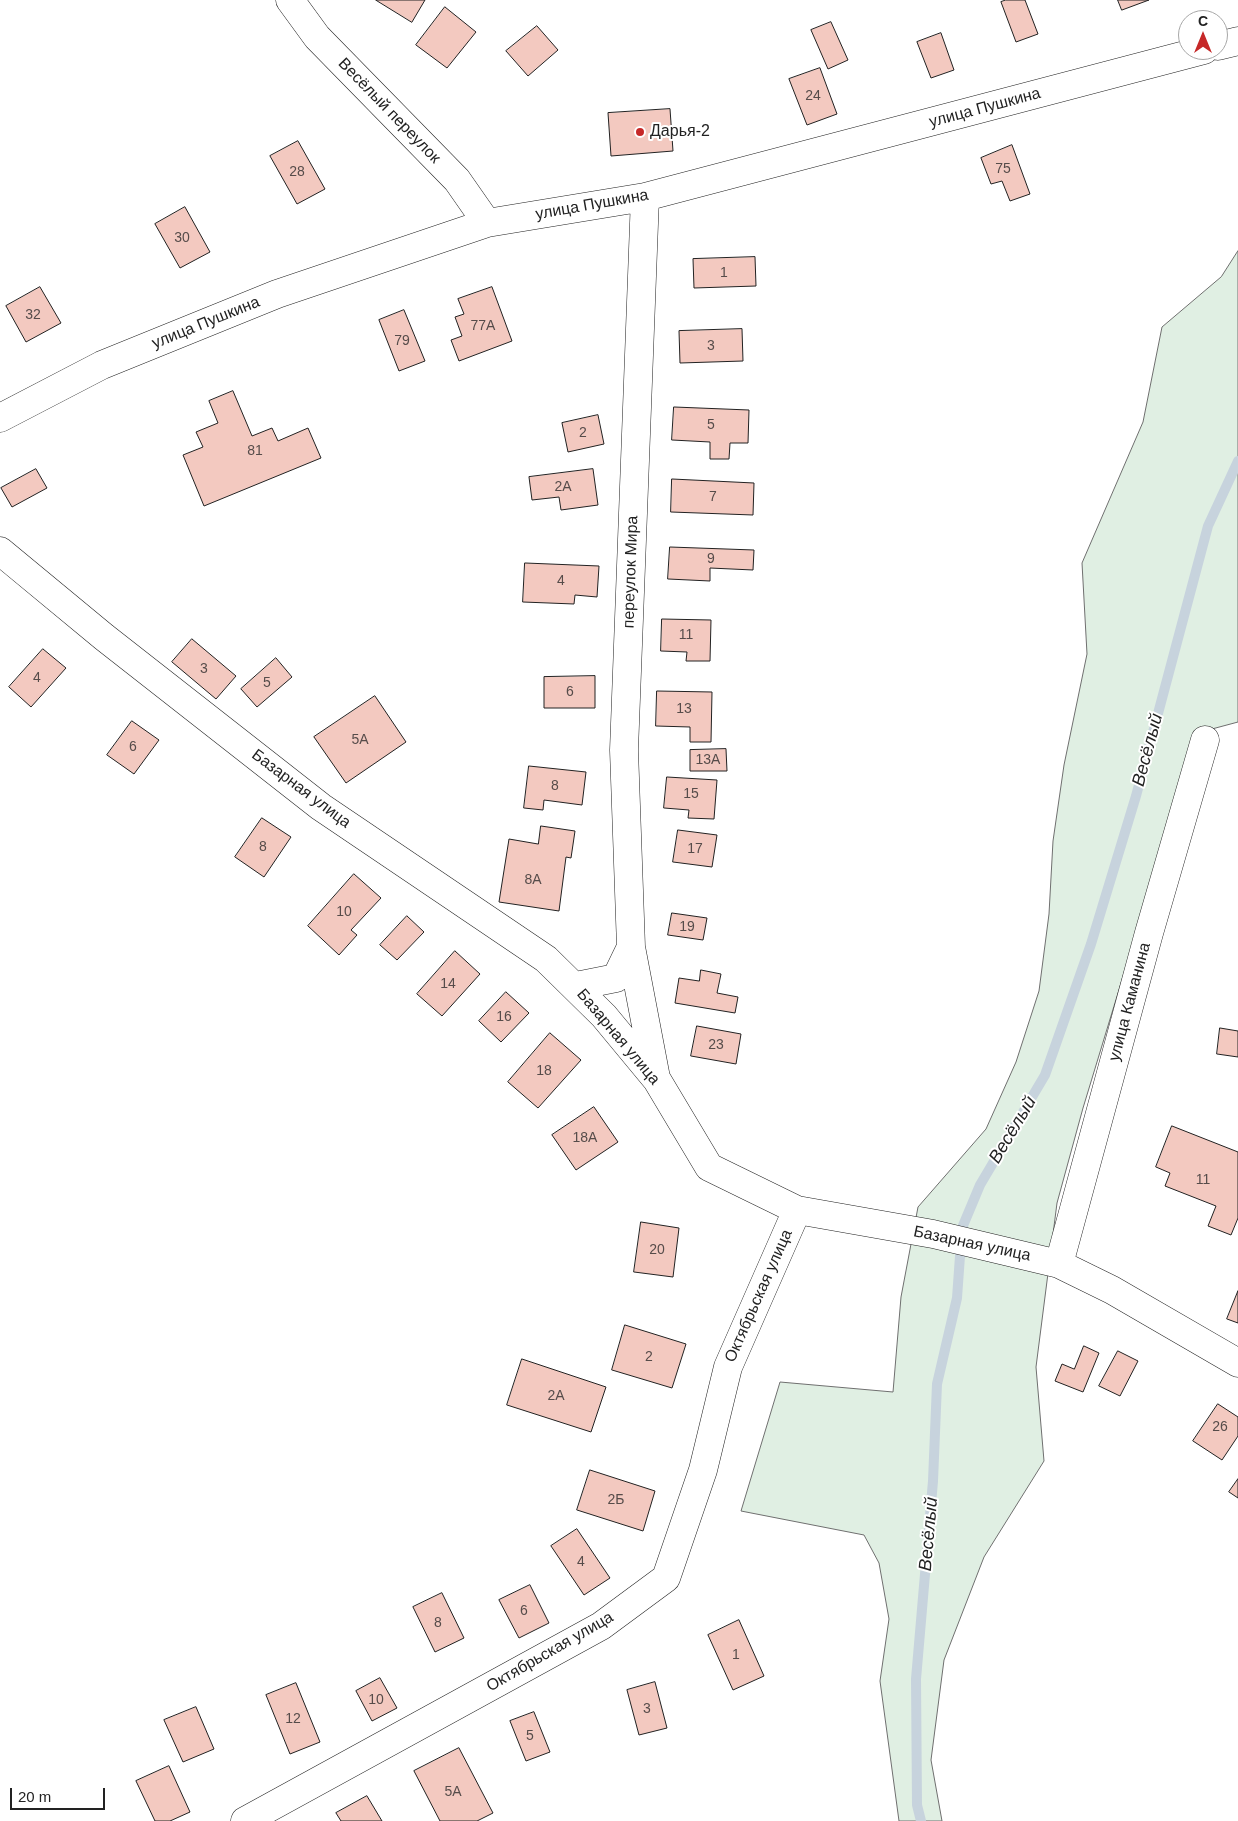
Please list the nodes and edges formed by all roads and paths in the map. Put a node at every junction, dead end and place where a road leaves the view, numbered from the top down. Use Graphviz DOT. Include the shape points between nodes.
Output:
graph roads {
  1 [pos="290,0"];
  2 [pos="1178,57"];
  3 [pos="645,197"];
  4 [pos="487,223"];
  5 [pos="0,418"];
  6 [pos="0,551"];
  7 [pos="1205,740"];
  8 [pos="631,947"];
  9 [pos="576,986"];
  10 [pos="656,1080"];
  11 [pos="797,1210"];
  12 [pos="1059,1264"];
  13 [pos="1238,1363"];
  14 [pos="246,1821"];
  1 -- 4 [label="street, Весёлый переулок" via="317,37 457,180"];
  2 -- 3 [label="street, улица Пушкина"];
  3 -- 4 [label="street, улица Пушкина"];
  3 -- 8 [label="street, переулок Мира" via="624,750"];
  4 -- 5 [label="street, улица Пушкина" via="277,294 102,366"];
  6 -- 9 [label="street, Базарная улица" via="104,638 321,806 546,959"];
  7 -- 12 [label="street, улица Каманина"];
  8 -- 9 [label="street, переулок Мира" via="616,978"];
  8 -- 10 [label="street, переулок Мира"];
  9 -- 10 [label="street, Базарная улица"];
  10 -- 11 [label="street, Базарная улица" via="709,1167"];
  11 -- 12 [label="street, Базарная улица" via="933,1234"];
  11 -- 14 [label="street, Октябрьская улица" via="728,1367 702,1470 666,1578 601,1626"];
  12 -- 13 [label="street, Базарная улица" via="1112,1290"];
}
